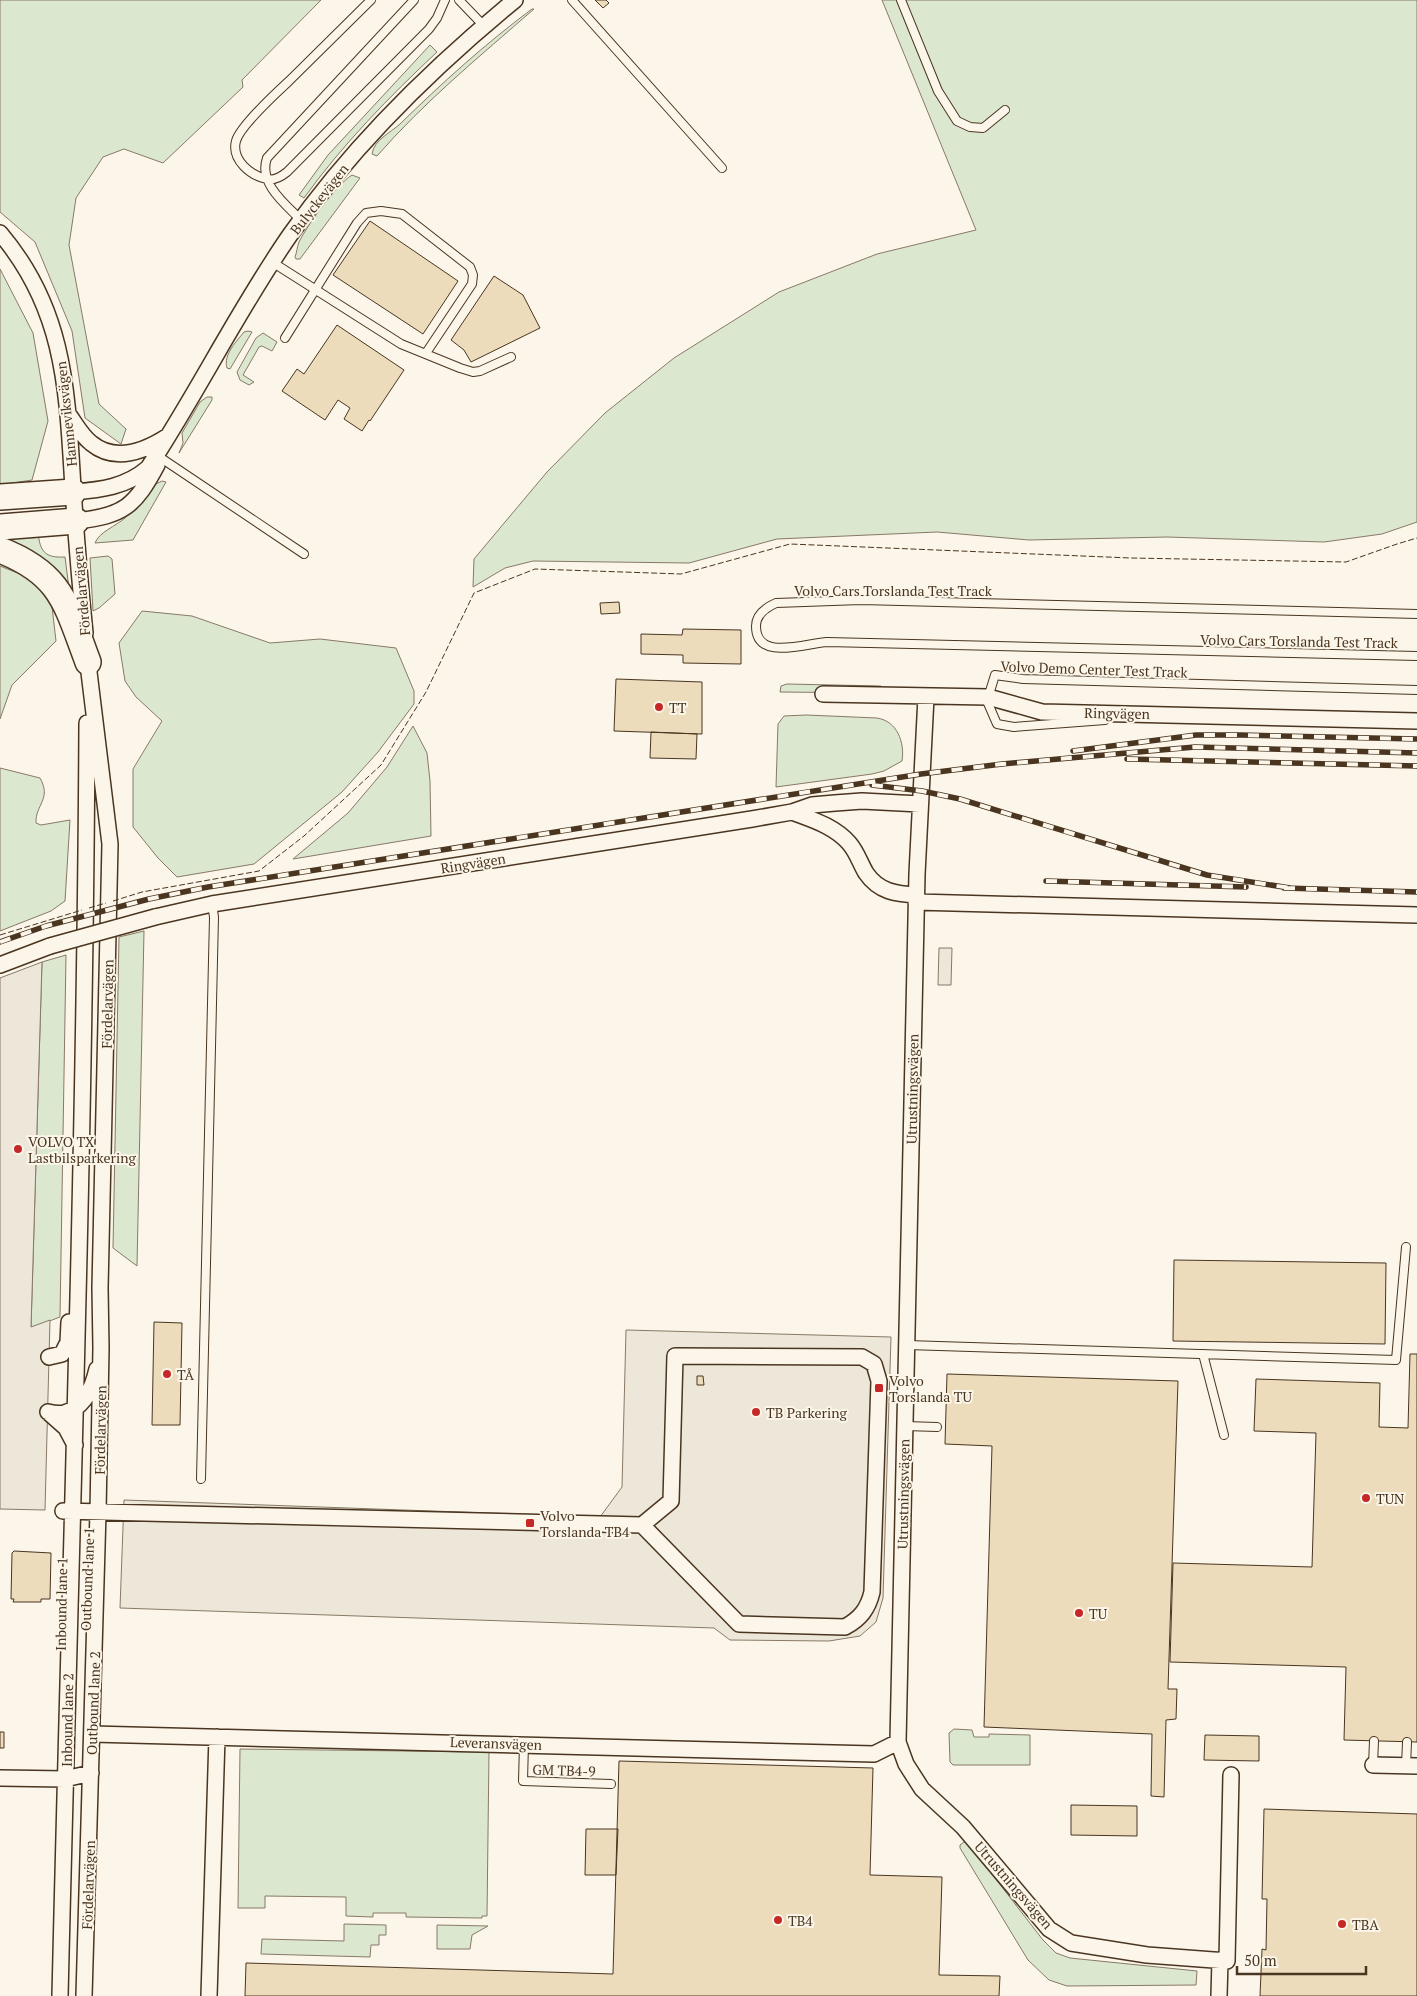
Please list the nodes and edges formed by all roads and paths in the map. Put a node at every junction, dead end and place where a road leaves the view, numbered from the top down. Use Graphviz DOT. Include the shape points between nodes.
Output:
graph roads {
  1 [pos="371,0"];
  2 [pos="414,0"];
  3 [pos="445,0"];
  4 [pos="459,0"];
  5 [pos="516,0"];
  6 [pos="572,0"];
  7 [pos="900,0"];
  8 [pos="484,26"];
  9 [pos="1005,110"];
  10 [pos="722,168"];
  11 [pos="267,180"];
  12 [pos="301,220"];
  13 [pos="0,233"];
  14 [pos="272,262"];
  15 [pos="314,290"];
  16 [pos="285,338"];
  17 [pos="426,353"];
  18 [pos="511,357"];
  19 [pos="68,414"];
  20 [pos="164,447"];
  21 [pos="74,492"];
  22 [pos="0,497"];
  23 [pos="76,521"];
  24 [pos="0,527"];
  25 [pos="0,550"];
  26 [pos="304,554"];
  27 [pos="1417,614"];
  28 [pos="1417,656"];
  29 [pos="88,662"];
  30 [pos="1417,690"];
  31 [pos="823,694"];
  32 [pos="926,697"];
  33 [pos="988,697"];
  34 [pos="1171,715"];
  35 [pos="1417,721"];
  36 [pos="920,804"];
  37 [pos="792,812"];
  38 [pos="917,898"];
  39 [pos="212,904"];
  40 [pos="1417,915"];
  41 [pos="0,965"];
  42 [pos="1406,1247"];
  43 [pos="79,1286"];
  44 [pos="907,1345"];
  45 [pos="101,1348"];
  46 [pos="1203,1354"];
  47 [pos="49,1357"];
  48 [pos="93,1384"];
  49 [pos="76,1405"];
  50 [pos="905,1426"];
  51 [pos="937,1427"];
  52 [pos="66,1428"];
  53 [pos="1224,1435"];
  54 [pos="75,1445"];
  55 [pos="201,1479"];
  56 [pos="68,1511"];
  57 [pos="94,1512"];
  58 [pos="642,1525"];
  59 [pos="92,1734"];
  60 [pos="217,1737"];
  61 [pos="1374,1740"];
  62 [pos="898,1742"];
  63 [pos="1407,1742"];
  64 [pos="524,1744"];
  65 [pos="1373,1765"];
  66 [pos="1412,1766"];
  67 [pos="86,1774"];
  68 [pos="1231,1775"];
  69 [pos="0,1778"];
  70 [pos="61,1779"];
  71 [pos="611,1784"];
  72 [pos="1224,1961"];
  73 [pos="60,1996"];
  74 [pos="84,1996"];
  75 [pos="209,1996"];
  76 [pos="1219,1996"];
  1 -- 11 [label="lane" via="256,113 236,139 237,155 245,169"];
  2 -- 11 [label="lane" via="267,158 264,167"];
  3 -- 11 [label="lane" via="429,29 288,172"];
  4 -- 8 [label="lane"];
  5 -- 8 [label="street, Bulyckevägen"];
  6 -- 10 [label="lane"];
  7 -- 9 [label="lane" via="930,76 958,121 970,127 983,128"];
  8 -- 12 [label="street, Bulyckevägen" via="378,126"];
  11 -- 12 [label="lane" via="274,193"];
  12 -- 14 [label="street, Bulyckevägen"];
  13 -- 19 [label="street, Hamneviksvägen" via="30,276 42,300 61,357"];
  14 -- 15 [label="lane"];
  14 -- 20 [label="street, Bulyckevägen"];
  15 -- 16 [label="lane"];
  15 -- 17 [label="lane" via="401,344"];
  15 -- 17 [label="lane" via="356,223 366,213 402,214 470,267 472,275 472,284"];
  17 -- 18 [label="lane" via="473,372 480,372"];
  19 -- 20 [label="street, Bulyckevägen" via="90,443 108,453 133,453 152,445"];
  19 -- 21 [label="street, Hamneviksvägen"];
  20 -- 21 [label="street, Bulyckevägen" via="148,468 130,480 109,488"];
  20 -- 23 [label="street, Bulyckevägen" via="141,493 120,512"];
  20 -- 26 [label="lane"];
  21 -- 22 [label="main road"];
  21 -- 23 [label="street, Hamneviksvägen"];
  23 -- 24 [label="main road"];
  23 -- 29 [label="street, Fördelarvägen"];
  25 -- 29 [label="main road" via="26,561 49,579 66,603"];
  27 -- 28 [label="lane, Volvo Cars Torslanda Test Track" via="861,600 776,603 766,608 756,624 764,643 780,649 827,642"];
  29 -- 43 [label="street, Fördelarvägen"];
  29 -- 45 [label="street, Fördelarvägen" via="110,844"];
  30 -- 33 [label="lane, Volvo Demo Center Test Track" via="1023,679 995,675"];
  31 -- 32 [label="street, Ringvägen"];
  32 -- 33 [label="street, Ringvägen"];
  32 -- 36 [label="street"];
  33 -- 34 [label="street, Ringvägen" via="1042,712"];
  33 -- 34 [label="lane" via="997,724 1014,727"];
  34 -- 35 [label="street, Ringvägen"];
  36 -- 37 [label="street, Ringvägen" via="862,801 812,806"];
  36 -- 38 [label="street, Utrustningsvägen"];
  37 -- 38 [label="street, Ringvägen" via="827,825 849,843 867,874 879,886 894,894"];
  37 -- 39 [label="street, Ringvägen"];
  38 -- 40 [label="street, Ringvägen"];
  38 -- 44 [label="street, Utrustningsvägen"];
  39 -- 41 [label="street, Ringvägen, bridge" via="50,946"];
  39 -- 55 [label="lane"];
  42 -- 46 [label="lane" via="1396,1360"];
  43 -- 47 [label="street, Fördelarvägen" via="69,1303 68,1342 62,1354"];
  43 -- 49 [label="street, Fördelarvägen"];
  44 -- 46 [label="lane"];
  44 -- 50 [label="street, Utrustningsvägen"];
  45 -- 48 [label="street, Fördelarvägen"];
  45 -- 57 [label="street, Fördelarvägen"];
  46 -- 53 [label="lane"];
  48 -- 49 [label="street, Fördelarvägen" via="85,1399"];
  48 -- 57 [label="street, Outbound lane 1"];
  49 -- 52 [label="street, Fördelarvägen" via="63,1413 48,1412"];
  49 -- 54 [label="street, Fördelarvägen"];
  50 -- 51 [label="lane"];
  50 -- 62 [label="street, Utrustningsvägen"];
  52 -- 54 [label="street, Fördelarvägen"];
  52 -- 56 [label="street, Inbound lane 1"];
  54 -- 56 [label="street, Fördelarvägen"];
  56 -- 57 [label="street"];
  56 -- 70 [label="street, Inbound lane 1"];
  57 -- 58 [label="street"];
  57 -- 59 [label="street, Outbound lane 2"];
  57 -- 67 [label="street, Outbound lane 1"];
  58 -- 58 [label="street" via="739,1624 845,1627 856,1622 867,1608 872,1592 879,1381 874,1364 862,1357 675,1356 671,1501"];
  59 -- 60 [label="street, Leveransvägen"];
  59 -- 67 [label="street, Outbound lane 2"];
  60 -- 64 [label="street, Leveransvägen"];
  60 -- 75 [label="street"];
  61 -- 65 [label="lane"];
  62 -- 64 [label="street, Leveransvägen" via="874,1754"];
  62 -- 72 [label="street, Utrustningsvägen" via="906,1764 922,1788 963,1826 1049,1929 1071,1943 1147,1955"];
  63 -- 66 [label="lane"];
  64 -- 71 [label="lane, GM TB4-9" via="523,1781"];
  65 -- 66 [label="street"];
  67 -- 70 [label="street"];
  67 -- 74 [label="street, Fördelarvägen"];
  68 -- 72 [label="street"];
  69 -- 70 [label="street"];
  70 -- 73 [label="street, Fördelarvägen"];
  72 -- 76 [label="street"];
}
